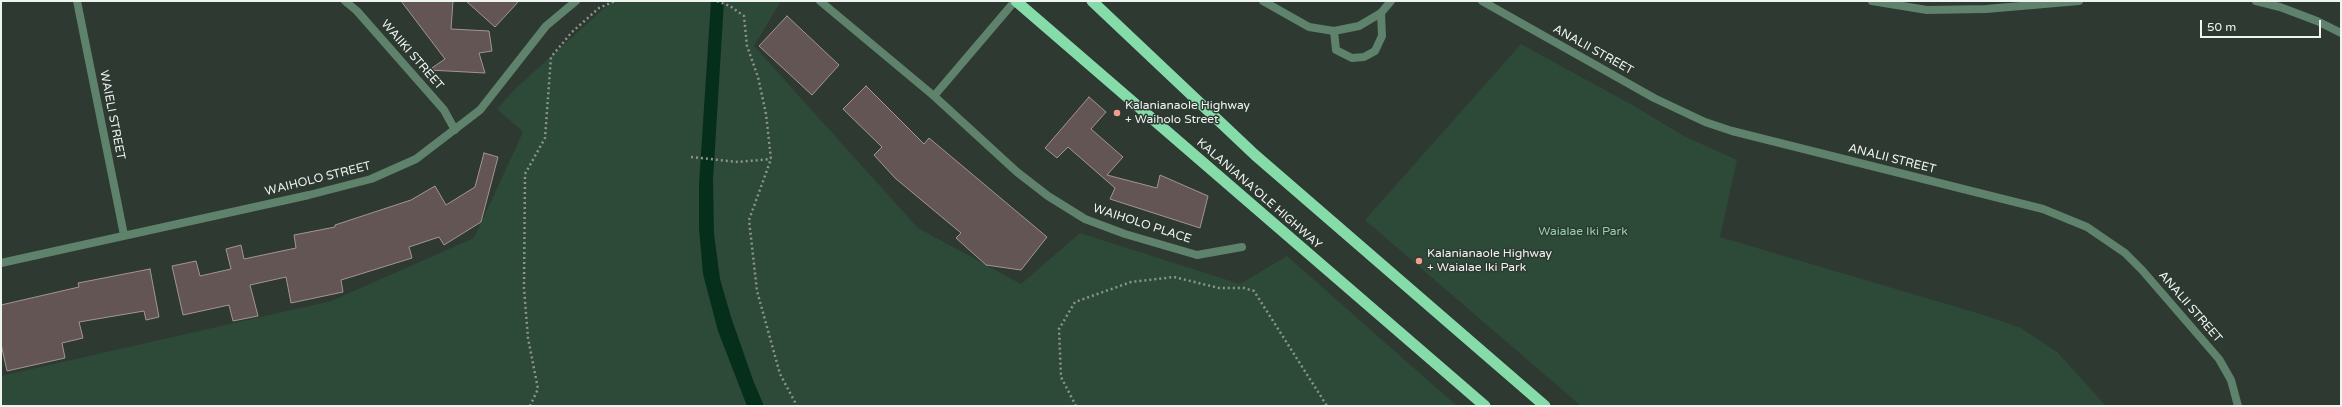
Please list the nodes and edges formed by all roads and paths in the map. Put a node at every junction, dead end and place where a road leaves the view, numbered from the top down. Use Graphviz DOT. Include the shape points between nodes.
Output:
graph roads {
  1 [pos="77,1"];
  2 [pos="345,1"];
  3 [pos="576,1"];
  4 [pos="615,1"];
  5 [pos="716,1"];
  6 [pos="820,1"];
  7 [pos="1015,1"];
  8 [pos="1092,1"];
  9 [pos="1263,1"];
  10 [pos="1391,1"];
  11 [pos="1482,1"];
  12 [pos="1872,1"];
  13 [pos="2079,1"];
  14 [pos="2256,1"];
  15 [pos="1381,13"];
  16 [pos="1334,31"];
  17 [pos="2341,33"];
  18 [pos="934,96"];
  19 [pos="455,130"];
  20 [pos="691,157"];
  21 [pos="771,160"];
  22 [pos="124,235"];
  23 [pos="1242,248"];
  24 [pos="1,263"];
  25 [pos="530,406"];
  26 [pos="797,406"];
  27 [pos="1076,406"];
  28 [pos="1328,406"];
  29 [pos="1485,406"];
  30 [pos="1545,406"];
  31 [pos="2238,406"];
  1 -- 22 [label="street, WAIELI STREET"];
  2 -- 19 [label="street, WAIIKI STREET" via="358,11 439,104"];
  3 -- 19 [label="street, WAIHOLO STREET" via="546,26 480,110"];
  4 -- 25 [label="path" via="599,8 572,32 551,57 545,138 525,174 524,288 528,338 538,388"];
  5 -- 21 [label="path" via="730,6 744,16 747,46 758,77 766,114"];
  6 -- 18 [label="street"];
  7 -- 18 [label="street"];
  7 -- 29 [label="highway, KALANIANA’OLE HIGHWAY"];
  8 -- 30 [label="highway" via="1254,155"];
  9 -- 16 [label="street" via="1309,27"];
  10 -- 15 [label="street"];
  11 -- 31 [label="street, ANALII STREET" via="1654,98 1706,122 1732,131 2043,209 2087,226 2119,248 2142,270 2219,359 2231,380"];
  12 -- 13 [label="street" via="1927,10 1986,9"];
  14 -- 17 [label="street" via="2288,10"];
  15 -- 16 [label="street" via="1359,26"];
  15 -- 16 [label="street" via="1382,36 1375,51 1364,57 1352,58 1336,50"];
  18 -- 23 [label="street, WAIHOLO PLACE" via="1017,172 1048,196 1085,219 1125,234 1197,255"];
  19 -- 22 [label="street, WAIHOLO STREET" via="416,159 371,179"];
  20 -- 21 [label="path" via="738,162"];
  21 -- 26 [label="path" via="749,220 757,291 780,374"];
  22 -- 24 [label="street, WAIHOLO STREET"];
  27 -- 28 [label="path" via="1061,377 1059,329 1075,302 1130,282 1174,277 1219,288 1244,288 1254,291"];
}
